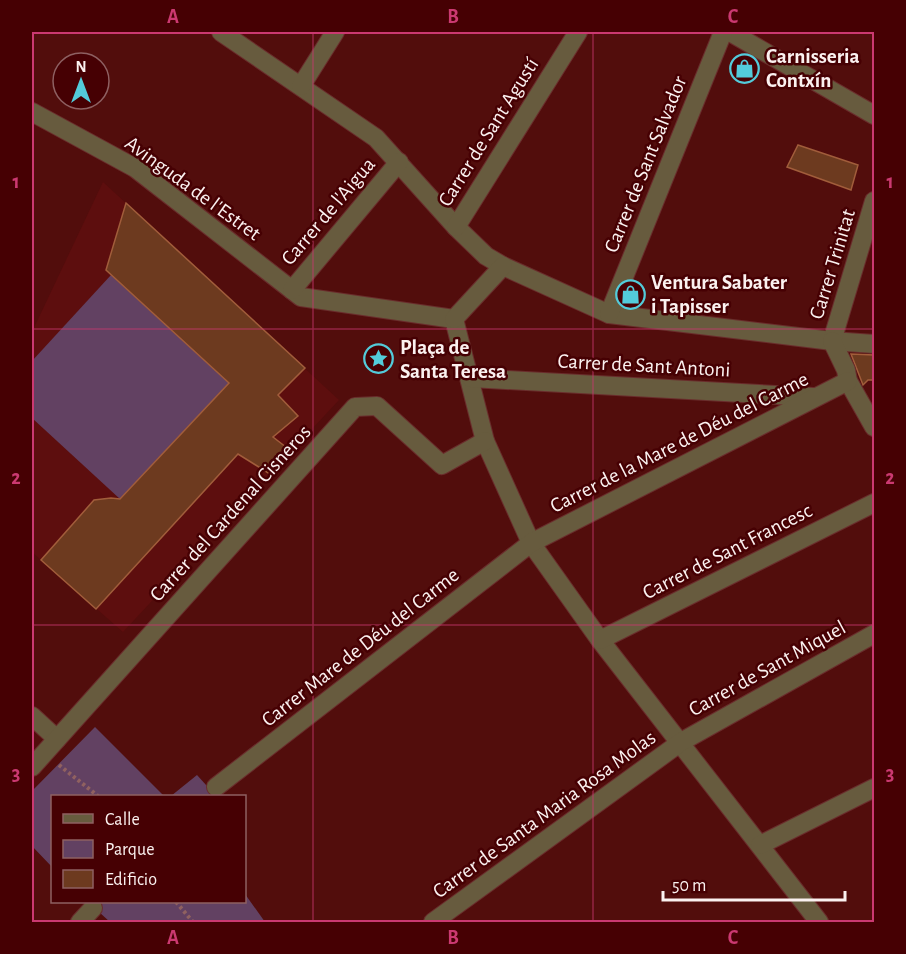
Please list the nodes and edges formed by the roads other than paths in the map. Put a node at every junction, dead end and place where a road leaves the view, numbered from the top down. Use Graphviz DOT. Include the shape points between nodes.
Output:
graph roads {
  1 [pos="221,32"];
  2 [pos="335,32"];
  3 [pos="578,32"];
  4 [pos="723,32"];
  5 [pos="730,32"];
  6 [pos="301,86"];
  7 [pos="32,112"];
  8 [pos="874,115"];
  9 [pos="399,162"];
  10 [pos="874,201"];
  11 [pos="456,226"];
  12 [pos="502,266"];
  13 [pos="292,290"];
  14 [pos="609,314"];
  15 [pos="454,319"];
  16 [pos="832,341"];
  17 [pos="874,344"];
  18 [pos="471,378"];
  19 [pos="848,381"];
  20 [pos="815,397"];
  21 [pos="874,427"];
  22 [pos="485,441"];
  23 [pos="874,503"];
  24 [pos="531,543"];
  25 [pos="874,634"];
  26 [pos="600,640"];
  27 [pos="32,716"];
  28 [pos="57,739"];
  29 [pos="681,742"];
  30 [pos="32,767"];
  31 [pos="216,787"];
  32 [pos="874,788"];
  33 [pos="760,844"];
  34 [pos="93,908"];
  35 [pos="80,922"];
  36 [pos="433,922"];
  37 [pos="819,922"];
  1 -- 6 [label="street"];
  2 -- 6 [label="street"];
  3 -- 11 [label="street, Carrer de Sant Agustí"];
  4 -- 14 [label="street, Carrer de Sant Salvador"];
  5 -- 8 [label="street"];
  6 -- 9 [label="street" via="376,138"];
  7 -- 13 [label="street, Avinguda de l'Estret" via="135,168"];
  9 -- 11 [label="street"];
  9 -- 13 [label="street, Carrer de l'Aigua"];
  10 -- 16 [label="street, Carrer Trinitat"];
  11 -- 12 [label="street"];
  12 -- 14 [label="street"];
  12 -- 15 [label="street"];
  13 -- 15 [label="street" via="301,297"];
  14 -- 16 [label="street"];
  15 -- 18 [label="street"];
  16 -- 17 [label="street"];
  16 -- 19 [label="street"];
  18 -- 20 [label="street, Carrer de Sant Antoni"];
  18 -- 22 [label="street"];
  19 -- 20 [label="street, Carrer de la Mare de Déu del Carme"];
  19 -- 21 [label="street"];
  20 -- 24 [label="street, Carrer de la Mare de Déu del Carme"];
  22 -- 24 [label="street"];
  22 -- 28 [label="street, Carrer del Cardenal Cisneros" via="442,465 377,406 355,407"];
  23 -- 26 [label="street, Carrer de Sant Francesc"];
  24 -- 26 [label="street"];
  24 -- 31 [label="street, Carrer Mare de Déu del Carme"];
  25 -- 29 [label="street, Carrer de Sant Miquel"];
  26 -- 29 [label="street"];
  27 -- 28 [label="street"];
  28 -- 30 [label="street, Carrer del Cardenal Cisneros"];
  29 -- 33 [label="street"];
  29 -- 36 [label="street, Carrer de Santa Maria Rosa Molas"];
  32 -- 33 [label="street"];
  33 -- 37 [label="street"];
  34 -- 35 [label="street"];
}
